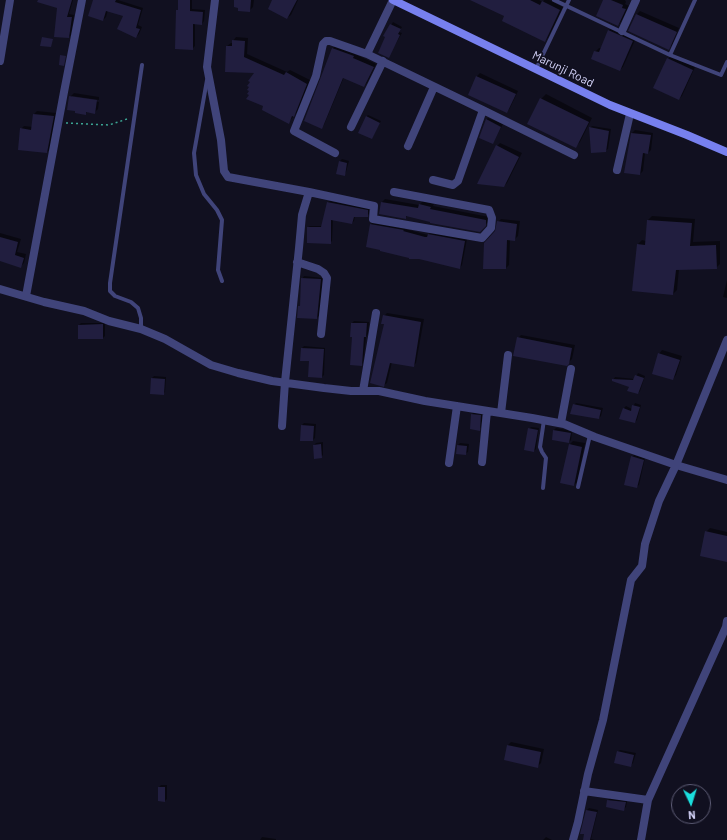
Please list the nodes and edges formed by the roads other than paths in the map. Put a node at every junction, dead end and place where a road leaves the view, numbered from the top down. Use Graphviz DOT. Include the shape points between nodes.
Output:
graph roads {
  1 [pos="10,0"];
  2 [pos="82,0"];
  3 [pos="215,0"];
  4 [pos="393,0"];
  5 [pos="554,0"];
  6 [pos="569,0"];
  7 [pos="636,0"];
  8 [pos="695,0"];
  9 [pos="567,5"];
  10 [pos="622,31"];
  11 [pos="367,54"];
  12 [pos="670,55"];
  13 [pos="0,61"];
  14 [pos="383,61"];
  15 [pos="727,62"];
  16 [pos="142,65"];
  17 [pos="536,70"];
  18 [pos="208,78"];
  19 [pos="434,87"];
  20 [pos="483,110"];
  21 [pos="630,114"];
  22 [pos="351,127"];
  23 [pos="408,146"];
  24 [pos="727,152"];
  25 [pos="335,153"];
  26 [pos="574,155"];
  27 [pos="617,170"];
  28 [pos="433,180"];
  29 [pos="309,192"];
  30 [pos="394,192"];
  31 [pos="297,262"];
  32 [pos="222,281"];
  33 [pos="0,289"];
  34 [pos="26,296"];
  35 [pos="376,313"];
  36 [pos="141,329"];
  37 [pos="322,334"];
  38 [pos="727,340"];
  39 [pos="508,355"];
  40 [pos="571,369"];
  41 [pos="285,382"];
  42 [pos="363,391"];
  43 [pos="457,406"];
  44 [pos="487,411"];
  45 [pos="501,413"];
  46 [pos="544,420"];
  47 [pos="561,423"];
  48 [pos="282,426"];
  49 [pos="590,434"];
  50 [pos="482,462"];
  51 [pos="449,463"];
  52 [pos="676,465"];
  53 [pos="727,480"];
  54 [pos="578,487"];
  55 [pos="543,488"];
  56 [pos="727,621"];
  57 [pos="584,792"];
  58 [pos="648,800"];
  59 [pos="573,840"];
  60 [pos="641,840"];
  1 -- 13 [label="street"];
  2 -- 34 [label="street"];
  3 -- 18 [label="street" via="207,66"];
  4 -- 11 [label="street"];
  4 -- 17 [label="street, Marunji Road"];
  5 -- 9 [label="lane"];
  6 -- 9 [label="lane"];
  7 -- 10 [label="street"];
  8 -- 12 [label="lane"];
  9 -- 10 [label="lane"];
  9 -- 17 [label="lane"];
  10 -- 12 [label="lane"];
  11 -- 14 [label="street"];
  11 -- 25 [label="street" via="326,41 323,44 316,76 295,126 294,131"];
  12 -- 15 [label="lane" via="721,75"];
  14 -- 19 [label="street"];
  14 -- 22 [label="street"];
  16 -- 36 [label="lane" via="110,287 115,296 131,302 138,308"];
  17 -- 21 [label="street, Marunji Road"];
  18 -- 29 [label="street" via="221,140 224,171 228,177"];
  18 -- 32 [label="lane" via="194,153 196,175 204,194 222,220 218,270"];
  19 -- 20 [label="street"];
  19 -- 23 [label="street"];
  20 -- 26 [label="street"];
  20 -- 28 [label="street" via="458,182 453,185"];
  21 -- 24 [label="street, Marunji Road"];
  21 -- 27 [label="street"];
  29 -- 30 [label="street" via="374,206 373,219 482,238 490,228 492,218 489,210"];
  29 -- 31 [label="street" via="302,215"];
  31 -- 37 [label="street" via="318,269 327,278"];
  31 -- 41 [label="street"];
  33 -- 34 [label="street"];
  34 -- 36 [label="street"];
  35 -- 42 [label="street"];
  36 -- 41 [label="street" via="165,339 211,365"];
  38 -- 52 [label="street"];
  39 -- 45 [label="street"];
  40 -- 47 [label="street"];
  41 -- 42 [label="street"];
  41 -- 48 [label="street"];
  42 -- 43 [label="street" via="378,391"];
  43 -- 44 [label="street"];
  43 -- 51 [label="street"];
  44 -- 45 [label="street"];
  44 -- 50 [label="street"];
  45 -- 46 [label="street"];
  46 -- 47 [label="street"];
  46 -- 55 [label="lane" via="540,447 546,458"];
  47 -- 49 [label="street"];
  49 -- 52 [label="street"];
  49 -- 54 [label="lane"];
  52 -- 53 [label="street"];
  52 -- 57 [label="street" via="658,501 645,544 642,566 631,580 603,720"];
  56 -- 58 [label="street"];
  57 -- 58 [label="street"];
  57 -- 59 [label="street"];
  58 -- 60 [label="street"];
}
